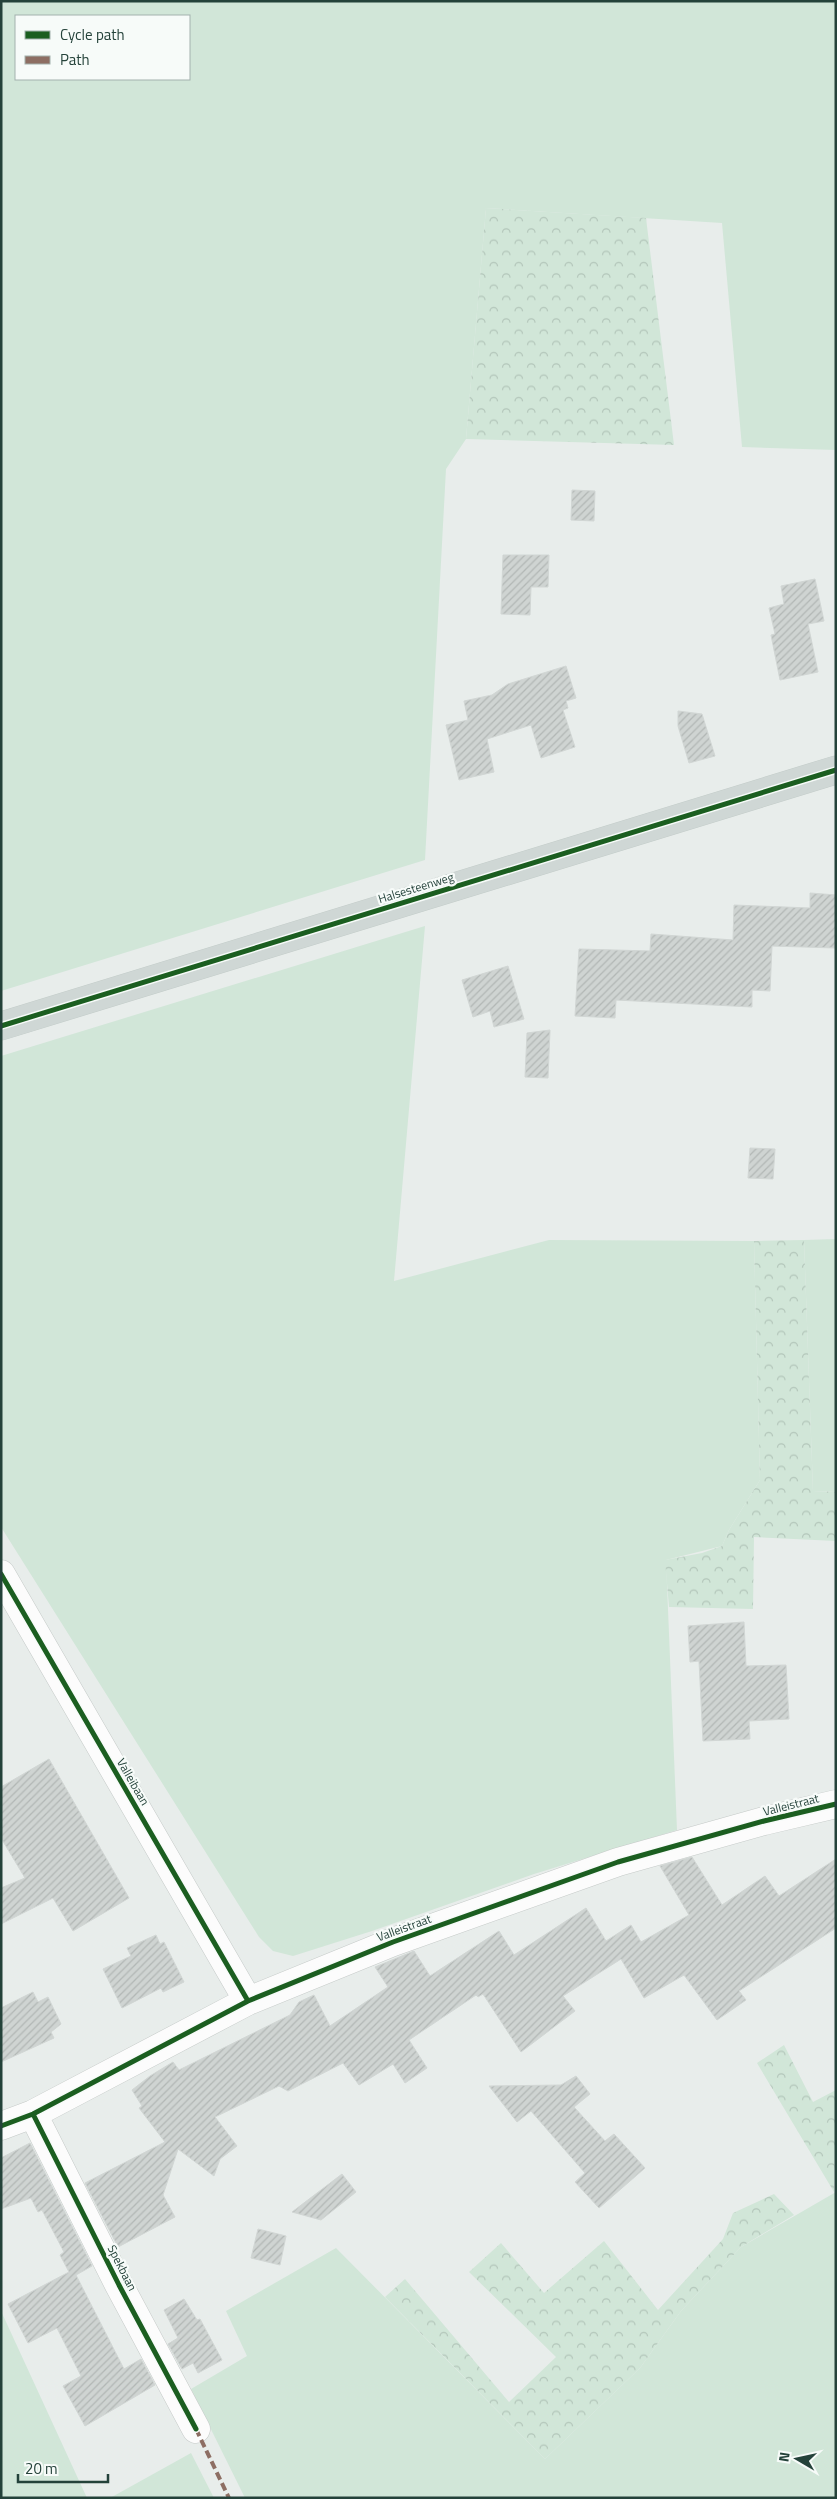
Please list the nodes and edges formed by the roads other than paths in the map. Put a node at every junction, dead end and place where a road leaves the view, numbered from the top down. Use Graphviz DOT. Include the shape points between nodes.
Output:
graph roads {
  1 [pos="836,770"];
  2 [pos="1,1026"];
  3 [pos="1,1574"];
  4 [pos="836,1804"];
  5 [pos="248,2001"];
  6 [pos="34,2114"];
  7 [pos="1,2126"];
  8 [pos="196,2429"];
  1 -- 2 [label="main road, Halsesteenweg"];
  3 -- 5 [label="street, Valleibaan"];
  4 -- 5 [label="street, Valleistraat" via="618,1862 393,1942"];
  5 -- 6 [label="street, Valleistraat"];
  6 -- 7 [label="street, Valleistraat"];
  6 -- 8 [label="street, Spekbaan" via="119,2286"];
}
